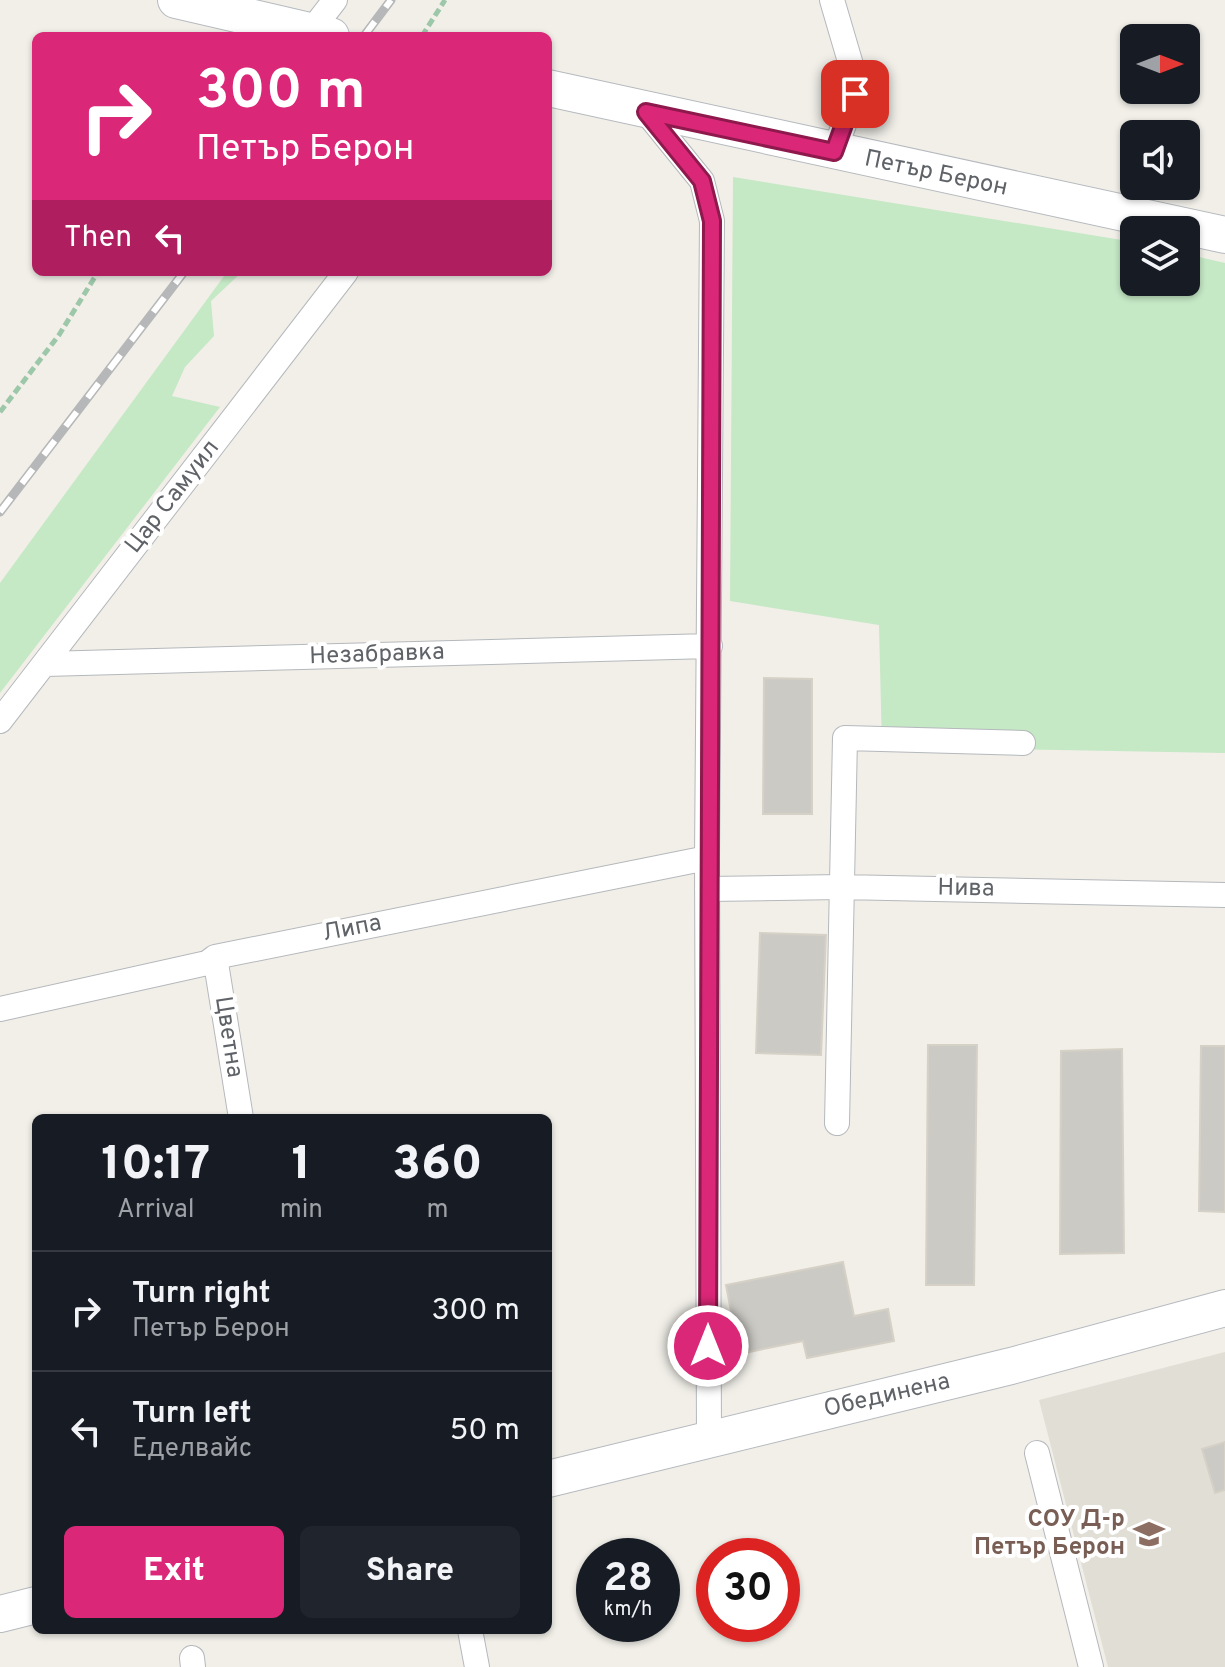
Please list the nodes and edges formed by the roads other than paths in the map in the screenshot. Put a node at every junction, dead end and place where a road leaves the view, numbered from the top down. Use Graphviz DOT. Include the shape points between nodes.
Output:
graph roads {
  1 [pos="176,0"];
  2 [pos="335,0"];
  3 [pos="832,0"];
  4 [pos="312,32"];
  5 [pos="322,32"];
  6 [pos="552,89"];
  7 [pos="646,112"];
  8 [pos="834,152"];
  9 [pos="1225,235"];
  10 [pos="343,276"];
  11 [pos="710,646"];
  12 [pos="45,664"];
  13 [pos="0,721"];
  14 [pos="1023,743"];
  15 [pos="707,858"];
  16 [pos="841,887"];
  17 [pos="707,889"];
  18 [pos="1225,895"];
  19 [pos="215,957"];
  20 [pos="0,1009"];
  21 [pos="240,1114"];
  22 [pos="837,1123"];
  23 [pos="1225,1308"];
  24 [pos="709,1438"];
  25 [pos="1037,1453"];
  26 [pos="552,1478"];
  27 [pos="32,1606"];
  28 [pos="0,1614"];
  29 [pos="471,1634"];
  30 [pos="477,1667"];
  31 [pos="1091,1667"];
  1 -- 4 [label="street"];
  2 -- 5 [label="street"];
  3 -- 8 [label="street" via="855,94"];
  6 -- 7 [label="street, Петър Берон"];
  7 -- 8 [label="street, Петър Берон"];
  7 -- 11 [label="street" via="702,181 712,221"];
  8 -- 9 [label="street, Петър Берон"];
  10 -- 12 [label="street, Цар Самуил"];
  11 -- 12 [label="street, Незабравка"];
  11 -- 15 [label="street"];
  12 -- 13 [label="street, Цар Самуил"];
  14 -- 16 [label="street" via="845,738"];
  15 -- 17 [label="street"];
  15 -- 19 [label="street, Липа"];
  16 -- 17 [label="street, Нива"];
  16 -- 18 [label="street, Нива"];
  16 -- 22 [label="street"];
  17 -- 24 [label="street"];
  19 -- 20 [label="street, Липа"];
  19 -- 21 [label="street, Цветна"];
  23 -- 24 [label="street, Обединена" via="996,1370"];
  24 -- 26 [label="street, Обединена"];
  25 -- 31 [label="street"];
  27 -- 28 [label="street"];
  29 -- 30 [label="street"];
}
